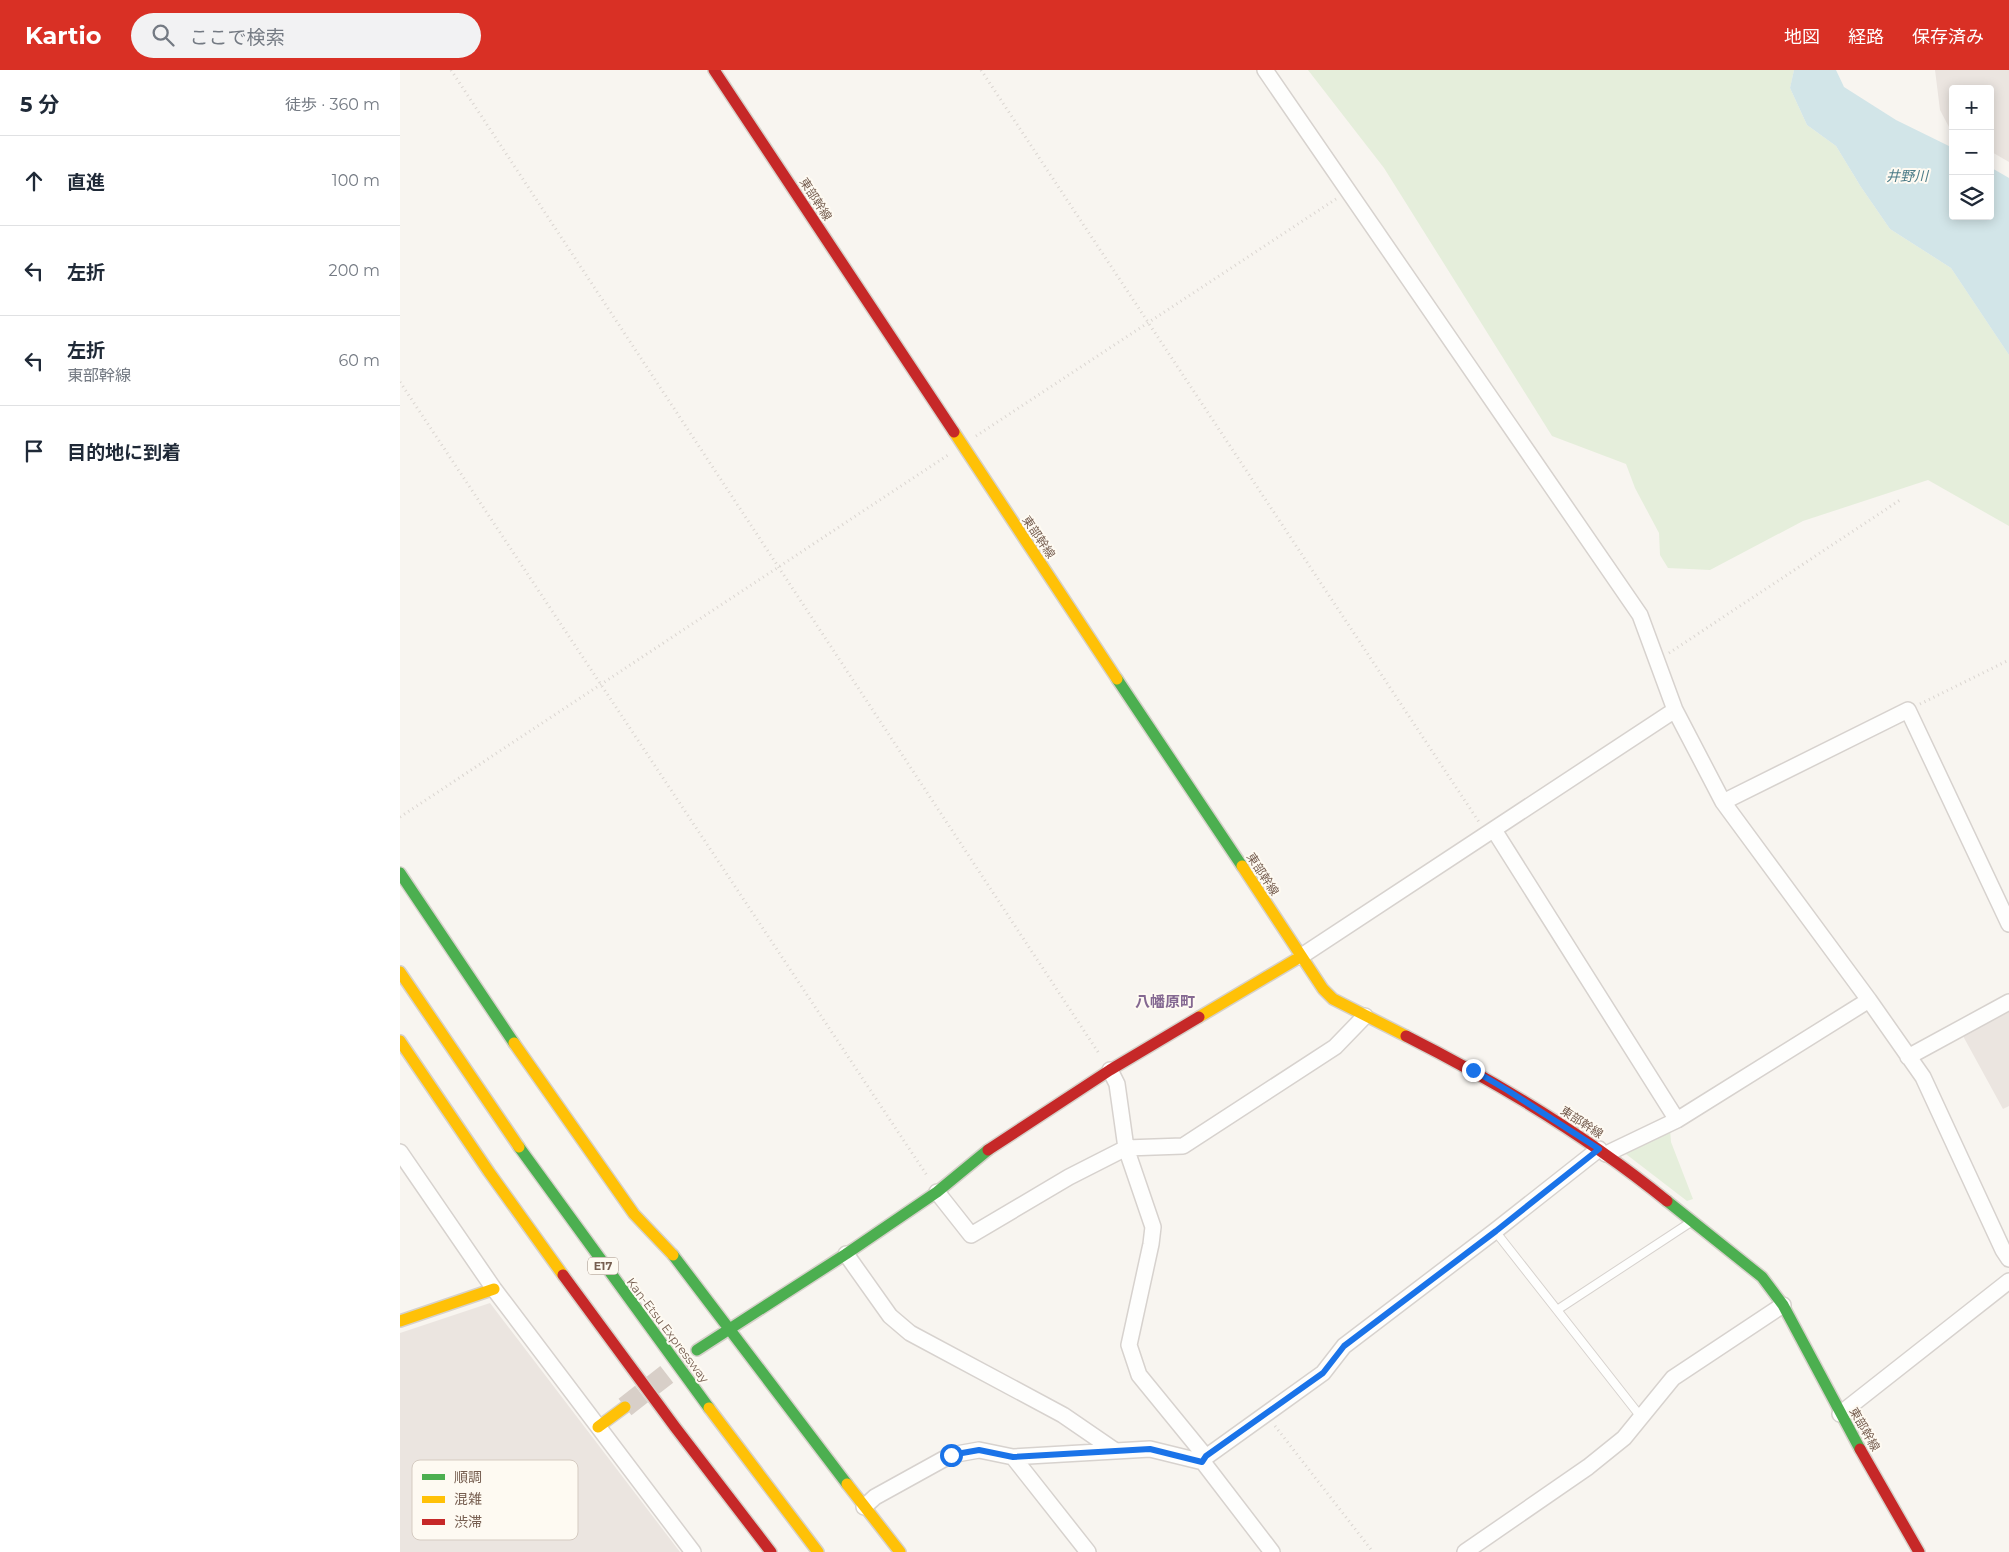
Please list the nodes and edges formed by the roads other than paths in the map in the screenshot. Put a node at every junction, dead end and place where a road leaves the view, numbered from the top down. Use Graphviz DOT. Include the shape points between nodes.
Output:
graph roads {
  1 [pos="714,70"];
  2 [pos="1265,70"];
  3 [pos="1675,710"];
  4 [pos="1723,802"];
  5 [pos="1491,832"];
  6 [pos="400,873"];
  7 [pos="2009,924"];
  8 [pos="1300,957"];
  9 [pos="400,972"];
  10 [pos="1869,1000"];
  11 [pos="2009,1002"];
  12 [pos="1365,1016"];
  13 [pos="400,1041"];
  14 [pos="1908,1057"];
  15 [pos="1110,1070"];
  16 [pos="1677,1120"];
  17 [pos="1126,1148"];
  18 [pos="1602,1151"];
  19 [pos="400,1152"];
  20 [pos="937,1192"];
  21 [pos="1693,1220"];
  22 [pos="1496,1231"];
  23 [pos="846,1254"];
  24 [pos="2009,1259"];
  25 [pos="2009,1281"];
  26 [pos="494,1289"];
  27 [pos="1783,1304"];
  28 [pos="1557,1310"];
  29 [pos="400,1321"];
  30 [pos="729,1330"];
  31 [pos="697,1350"];
  32 [pos="625,1407"];
  33 [pos="1840,1414"];
  34 [pos="1641,1417"];
  35 [pos="598,1427"];
  36 [pos="1114,1450"];
  37 [pos="1013,1457"];
  38 [pos="1204,1459"];
  39 [pos="864,1507"];
  40 [pos="694,1552"];
  41 [pos="771,1552"];
  42 [pos="818,1552"];
  43 [pos="900,1552"];
  44 [pos="1088,1552"];
  45 [pos="1272,1552"];
  46 [pos="1465,1552"];
  47 [pos="1919,1552"];
  1 -- 8 [label="main road, 東部幹線"];
  2 -- 3 [label="street" via="1640,615"];
  3 -- 4 [label="street"];
  3 -- 5 [label="street"];
  4 -- 7 [label="street" via="1908,710"];
  4 -- 10 [label="street"];
  5 -- 8 [label="street"];
  5 -- 16 [label="street"];
  6 -- 30 [label="main road" via="628,1206 678,1261"];
  8 -- 12 [label="main road, 東部幹線" via="1333,999"];
  8 -- 15 [label="main road"];
  9 -- 42 [label="main road, Kan-Etsu Expressway / E17" via="609,1274"];
  10 -- 14 [label="street"];
  10 -- 16 [label="street"];
  11 -- 14 [label="street"];
  12 -- 17 [label="street" via="1334,1047 1183,1146"];
  12 -- 18 [label="main road, 東部幹線" via="1473,1070"];
  13 -- 41 [label="main road" via="574,1291"];
  14 -- 24 [label="street" via="1923,1077"];
  15 -- 17 [label="street" via="1117,1084"];
  15 -- 20 [label="main road" via="995,1144"];
  16 -- 18 [label="street"];
  17 -- 20 [label="street" via="1069,1177 971,1236"];
  17 -- 38 [label="street" via="1153,1227 1129,1345 1139,1375"];
  18 -- 21 [label="main road, 東部幹線"];
  18 -- 22 [label="street"];
  19 -- 26 [label="street"];
  20 -- 23 [label="main road"];
  21 -- 27 [label="main road, 東部幹線" via="1762,1277"];
  21 -- 28 [label="lane"];
  22 -- 28 [label="lane"];
  22 -- 38 [label="street" via="1344,1346 1323,1373"];
  23 -- 30 [label="main road"];
  23 -- 36 [label="street" via="890,1316 910,1334 1063,1415"];
  25 -- 33 [label="street"];
  26 -- 29 [label="main road"];
  26 -- 35 [label="street"];
  27 -- 33 [label="main road, 東部幹線"];
  27 -- 34 [label="street" via="1672,1378"];
  28 -- 34 [label="lane"];
  30 -- 31 [label="main road"];
  30 -- 39 [label="main road"];
  32 -- 35 [label="main road"];
  33 -- 47 [label="main road, 東部幹線"];
  34 -- 46 [label="street" via="1624,1438 1588,1467"];
  35 -- 40 [label="street"];
  36 -- 37 [label="street"];
  36 -- 38 [label="street" via="1150,1449"];
  37 -- 39 [label="street" via="979,1450 951,1455"];
  37 -- 44 [label="street"];
  38 -- 45 [label="street"];
  39 -- 43 [label="main road"];
}
